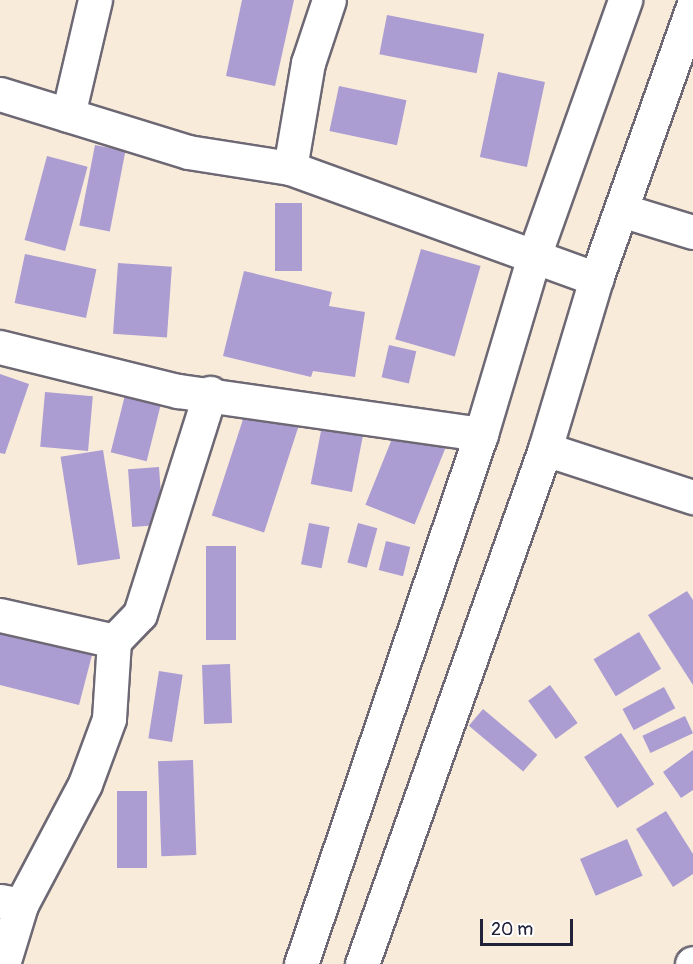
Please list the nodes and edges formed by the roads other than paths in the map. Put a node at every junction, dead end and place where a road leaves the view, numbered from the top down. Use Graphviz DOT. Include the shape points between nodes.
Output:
graph roads {
  1 [pos="95,0"];
  2 [pos="329,0"];
  3 [pos="625,0"];
  4 [pos="693,6"];
  5 [pos="0,94"];
  6 [pos="68,115"];
  7 [pos="290,168"];
  8 [pos="621,210"];
  9 [pos="693,232"];
  10 [pos="534,256"];
  11 [pos="596,279"];
  12 [pos="0,347"];
  13 [pos="210,393"];
  14 [pos="481,434"];
  15 [pos="545,449"];
  16 [pos="693,497"];
  17 [pos="0,615"];
  18 [pos="114,641"];
  19 [pos="10,903"];
  20 [pos="3,964"];
  21 [pos="301,964"];
  22 [pos="362,964"];
  1 -- 6 [label="street"];
  2 -- 7 [label="street" via="308,63"];
  3 -- 10 [label="street"];
  4 -- 8 [label="street"];
  5 -- 6 [label="street"];
  6 -- 7 [label="street" via="188,152"];
  7 -- 10 [label="street"];
  8 -- 9 [label="street"];
  8 -- 11 [label="street"];
  10 -- 11 [label="street"];
  10 -- 14 [label="street"];
  11 -- 15 [label="street"];
  12 -- 13 [label="street" via="111,377 178,391"];
  13 -- 14 [label="street"];
  13 -- 18 [label="street" via="140,614"];
  14 -- 21 [label="street"];
  15 -- 16 [label="street"];
  15 -- 22 [label="street"];
  17 -- 18 [label="street"];
  18 -- 19 [label="street" via="109,719 85,784"];
  19 -- 20 [label="street"];
}
